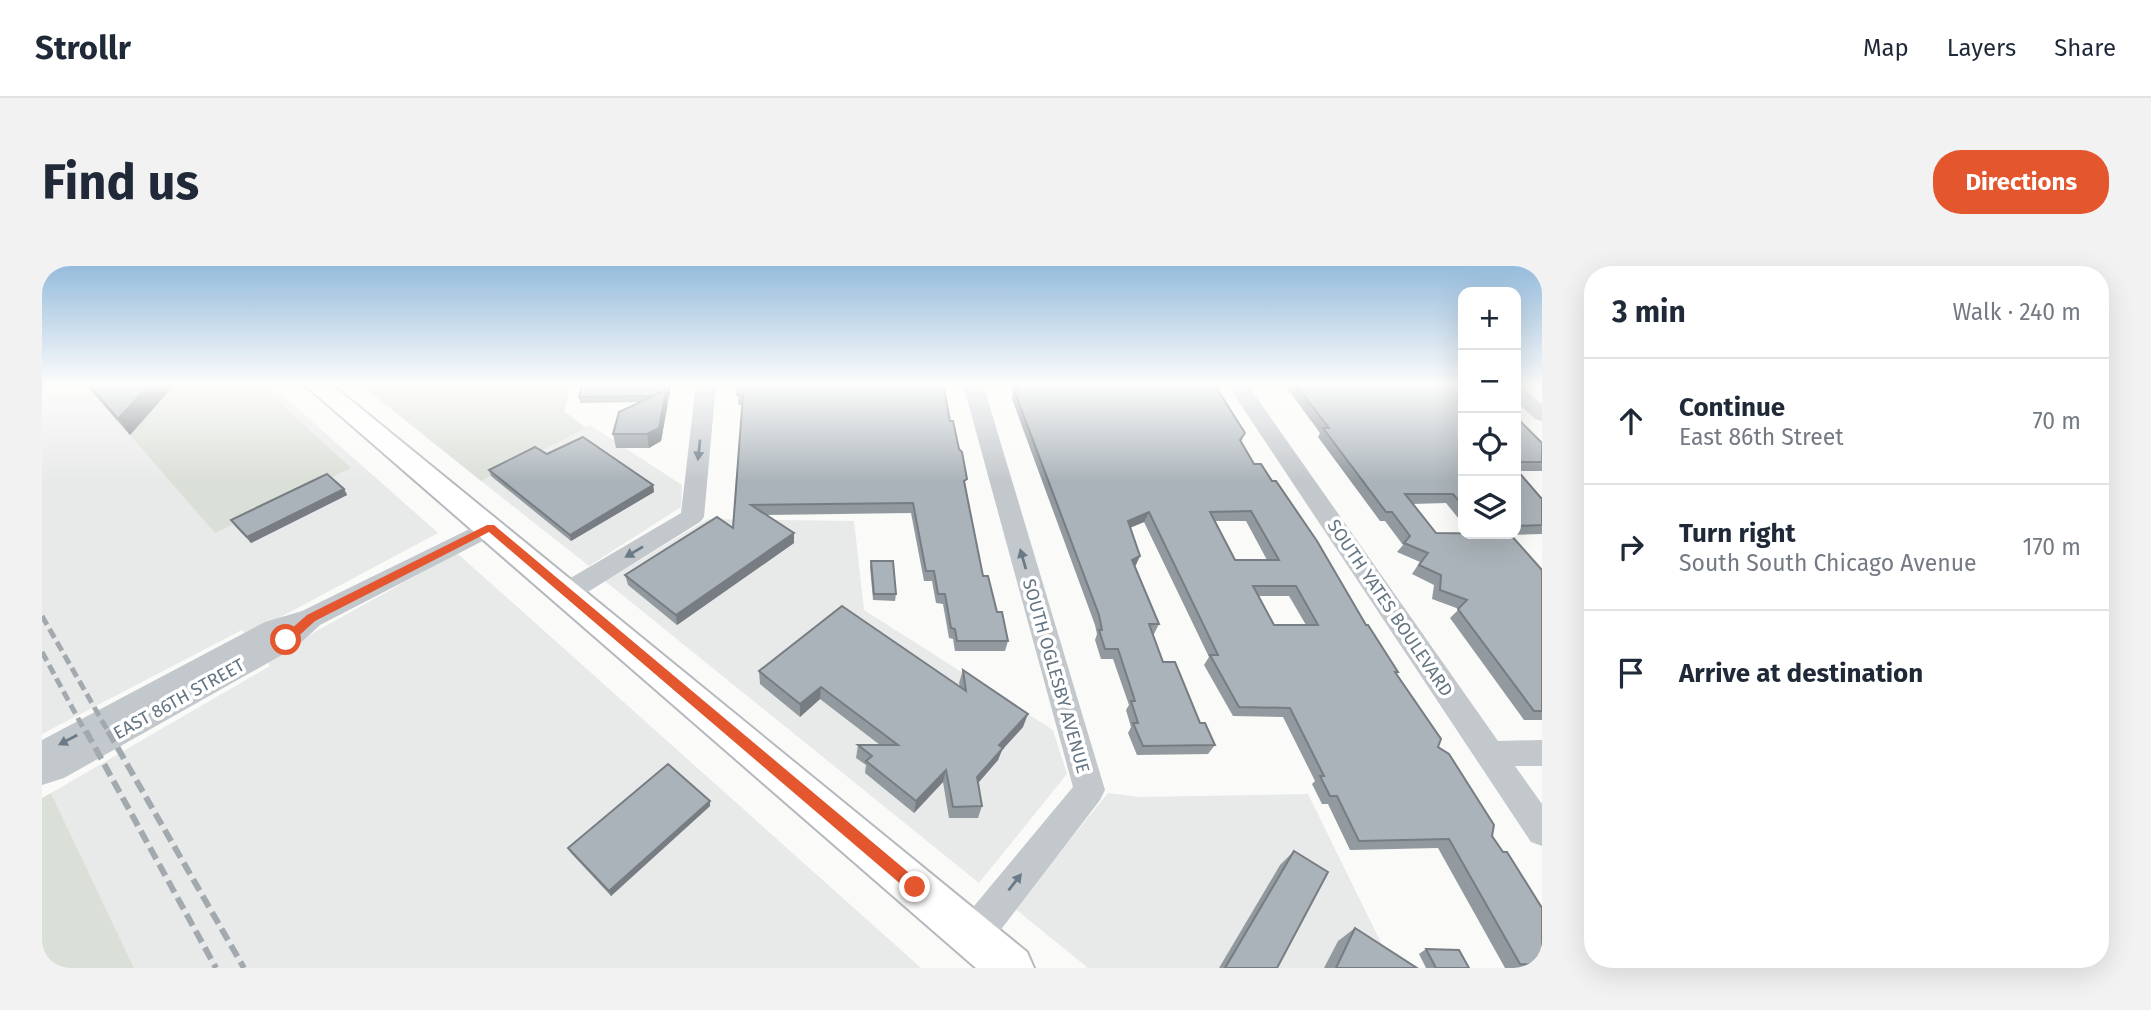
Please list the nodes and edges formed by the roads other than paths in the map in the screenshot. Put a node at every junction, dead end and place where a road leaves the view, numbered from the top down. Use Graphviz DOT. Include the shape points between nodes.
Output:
graph roads {
  1 [pos="356,417"];
  2 [pos="703,417"];
  3 [pos="982,417"];
  4 [pos="1259,417"];
  5 [pos="490,527"];
  6 [pos="566,593"];
  7 [pos="311,618"];
  8 [pos="1542,753"];
  9 [pos="1489,754"];
  10 [pos="42,755"];
  11 [pos="42,772"];
  12 [pos="1542,831"];
  13 [pos="973,936"];
  14 [pos="1011,968"];
  1 -- 5 [label="main road"];
  2 -- 6 [label="street, one-way" via="692,517"];
  13 -- 3 [label="street, SOUTH OGLESBY AVENUE, one-way" via="1089,790"];
  4 -- 9 [label="street, SOUTH YATES BOULEVARD"];
  5 -- 6 [label="main road"];
  5 -- 7 [label="street, EAST 86TH STREET"];
  6 -- 13 [label="main road"];
  7 -- 10 [label="street, EAST 86TH STREET, one-way" via="274,629"];
  7 -- 11 [label="street, EAST 86TH STREET" via="286,640"];
  8 -- 9 [label="street"];
  9 -- 12 [label="street, SOUTH YATES BOULEVARD"];
  13 -- 14 [label="main road"];
}
